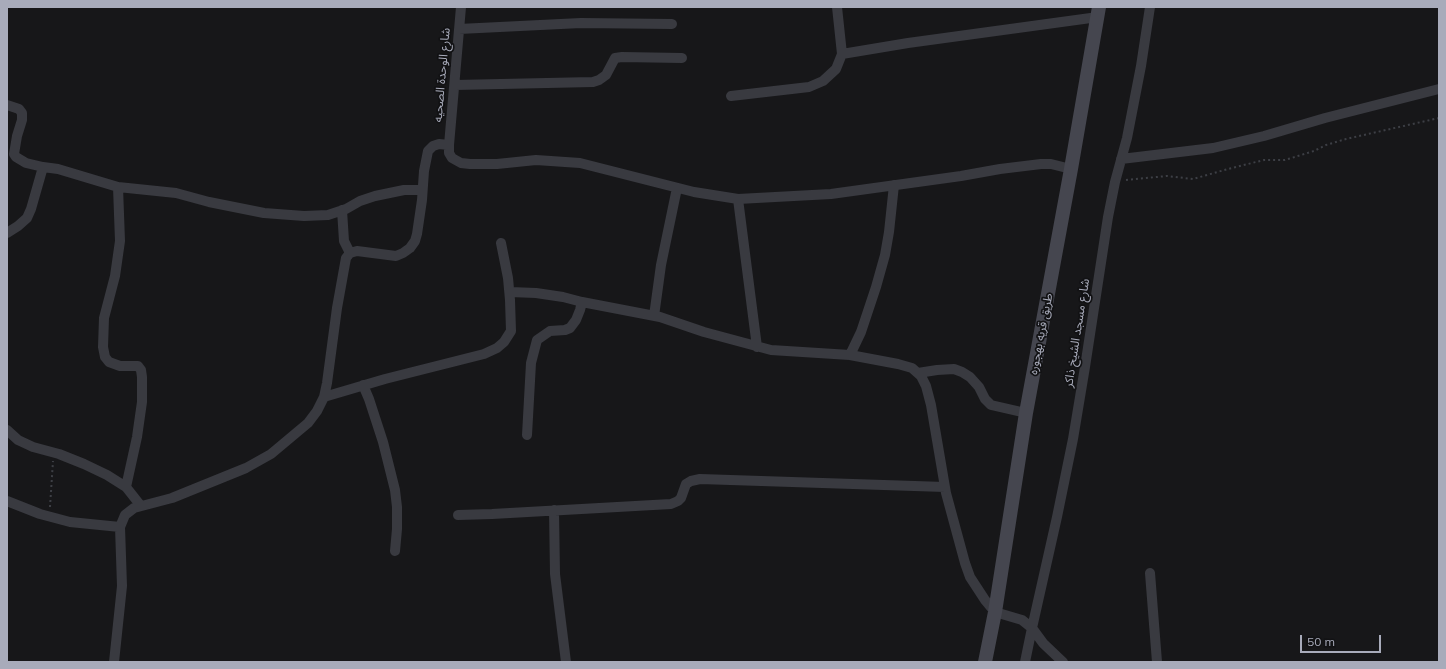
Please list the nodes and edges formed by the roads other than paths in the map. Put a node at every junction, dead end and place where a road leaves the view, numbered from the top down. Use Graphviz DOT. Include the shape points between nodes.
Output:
graph roads {
  1 [pos="461,7"];
  2 [pos="837,7"];
  3 [pos="1150,7"];
  4 [pos="1098,12"];
  5 [pos="672,24"];
  6 [pos="459,29"];
  7 [pos="842,54"];
  8 [pos="682,58"];
  9 [pos="455,85"];
  10 [pos="1439,89"];
  11 [pos="731,96"];
  12 [pos="7,105"];
  13 [pos="449,145"];
  14 [pos="1122,159"];
  15 [pos="43,167"];
  16 [pos="1071,169"];
  17 [pos="894,185"];
  18 [pos="118,186"];
  19 [pos="677,188"];
  20 [pos="422,190"];
  21 [pos="738,199"];
  22 [pos="342,210"];
  23 [pos="7,233"];
  24 [pos="501,244"];
  25 [pos="350,253"];
  26 [pos="510,292"];
  27 [pos="582,302"];
  28 [pos="654,316"];
  29 [pos="756,347"];
  30 [pos="850,355"];
  31 [pos="918,373"];
  32 [pos="363,385"];
  33 [pos="324,397"];
  34 [pos="1026,413"];
  35 [pos="7,430"];
  36 [pos="527,435"];
  37 [pos="126,487"];
  38 [pos="945,487"];
  39 [pos="7,501"];
  40 [pos="141,506"];
  41 [pos="554,510"];
  42 [pos="458,515"];
  43 [pos="120,527"];
  44 [pos="395,551"];
  45 [pos="1150,573"];
  46 [pos="998,613"];
  47 [pos="1032,628"];
  48 [pos="114,662"];
  49 [pos="566,662"];
  50 [pos="985,662"];
  51 [pos="1025,662"];
  52 [pos="1062,662"];
  53 [pos="1157,662"];
  1 -- 6 [label="street, شارع الوحدة الصحيه"];
  2 -- 7 [label="street"];
  3 -- 14 [label="street, شارع مسجد الشيخ ذاكر"];
  4 -- 7 [label="street"];
  4 -- 16 [label="street, طريق قريه بهجوره"];
  5 -- 6 [label="street" via="581,24"];
  6 -- 9 [label="street, شارع الوحدة الصحيه"];
  7 -- 11 [label="street" via="836,69 823,81 809,87"];
  8 -- 9 [label="street" via="615,58 606,75 593,82"];
  9 -- 13 [label="street, شارع الوحدة الصحيه"];
  10 -- 14 [label="street" via="1213,148"];
  12 -- 15 [label="street" via="19,109 22,113 14,154 26,163"];
  13 -- 19 [label="street" via="452,158 461,163 496,164 536,160 580,163"];
  13 -- 20 [label="street" via="439,144 428,151"];
  14 -- 47 [label="street, شارع مسجد الشيخ ذاكر" via="1108,217 1073,439"];
  15 -- 18 [label="street"];
  15 -- 23 [label="street" via="32,209 27,218"];
  16 -- 17 [label="street" via="1041,164"];
  16 -- 34 [label="street, طريق قريه بهجوره"];
  17 -- 21 [label="street" via="831,194"];
  17 -- 30 [label="street" via="885,255"];
  18 -- 22 [label="street" via="176,193 264,213 314,216"];
  18 -- 37 [label="street" via="119,248 104,318 103,347 109,362 120,366 138,366 141,370 142,402"];
  19 -- 21 [label="street"];
  19 -- 28 [label="street" via="661,265"];
  20 -- 22 [label="street" via="404,190 375,196"];
  20 -- 25 [label="street" via="417,234 410,248 396,256 357,251"];
  21 -- 29 [label="street"];
  22 -- 25 [label="street" via="344,241"];
  24 -- 26 [label="street"];
  25 -- 33 [label="street" via="346,258"];
  26 -- 27 [label="street" via="536,293"];
  26 -- 32 [label="street" via="511,331 497,348 484,354"];
  27 -- 28 [label="street"];
  27 -- 36 [label="street" via="576,320 570,328 550,331 537,340 531,363"];
  28 -- 29 [label="street"];
  29 -- 30 [label="street"];
  30 -- 31 [label="street" via="898,364 912,368"];
  31 -- 34 [label="street" via="954,369 970,377 991,405"];
  31 -- 38 [label="street" via="926,386 931,406"];
  32 -- 33 [label="street"];
  32 -- 44 [label="street" via="383,442 395,490"];
  33 -- 40 [label="street" via="308,423 271,454 208,485"];
  34 -- 46 [label="street, طريق قريه بهجوره"];
  35 -- 37 [label="street" via="18,440 84,464"];
  37 -- 40 [label="street"];
  38 -- 41 [label="street" via="700,479 686,484 681,498 671,504"];
  38 -- 46 [label="street" via="970,577 985,600"];
  39 -- 43 [label="street" via="70,522"];
  40 -- 43 [label="street" via="125,515"];
  41 -- 42 [label="street"];
  41 -- 49 [label="street" via="555,574"];
  43 -- 48 [label="street" via="122,586"];
  45 -- 53 [label="street"];
  46 -- 47 [label="street" via="1022,620"];
  46 -- 50 [label="street, طريق قريه بهجوره"];
  47 -- 51 [label="street, شارع مسجد الشيخ ذاكر"];
  47 -- 52 [label="street"];
}
